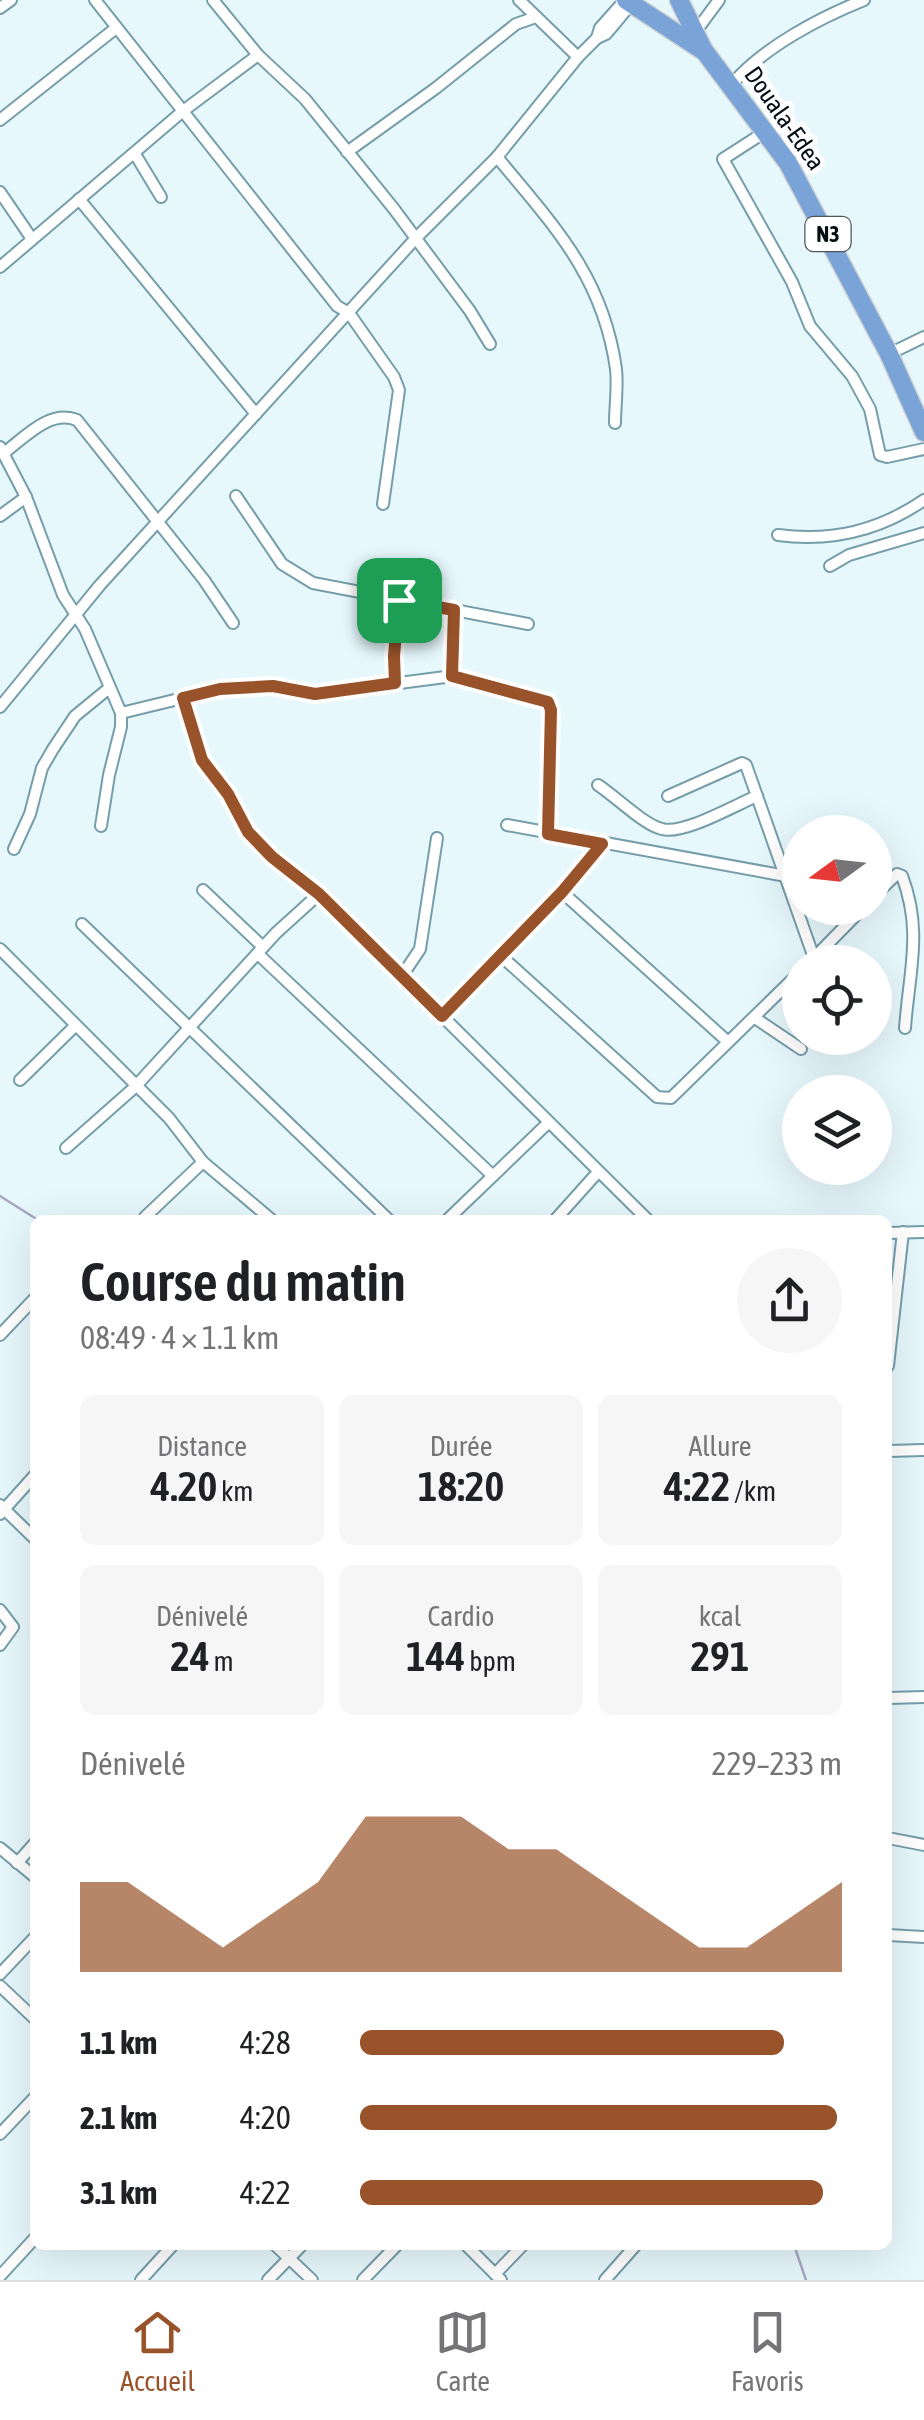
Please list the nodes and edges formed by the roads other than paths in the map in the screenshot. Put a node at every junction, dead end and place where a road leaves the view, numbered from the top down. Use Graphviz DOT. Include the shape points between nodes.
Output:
graph roads {
  1 [pos="11,0"];
  2 [pos="95,0"];
  3 [pos="213,0"];
  4 [pos="520,0"];
  5 [pos="679,0"];
  6 [pos="719,0"];
  7 [pos="864,0"];
  8 [pos="633,1"];
  9 [pos="0,8"];
  10 [pos="536,18"];
  11 [pos="116,28"];
  12 [pos="696,31"];
  13 [pos="705,52"];
  14 [pos="258,55"];
  15 [pos="578,57"];
  16 [pos="732,84"];
  17 [pos="183,111"];
  18 [pos="0,120"];
  19 [pos="766,131"];
  20 [pos="347,152"];
  21 [pos="135,154"];
  22 [pos="497,156"];
  23 [pos="0,192"];
  24 [pos="161,197"];
  25 [pos="80,199"];
  26 [pos="416,238"];
  27 [pos="32,239"];
  28 [pos="0,267"];
  29 [pos="349,313"];
  30 [pos="924,337"];
  31 [pos="490,344"];
  32 [pos="890,354"];
  33 [pos="256,414"];
  34 [pos="615,423"];
  35 [pos="923,429"];
  36 [pos="924,448"];
  37 [pos="2,450"];
  38 [pos="26,496"];
  39 [pos="236,496"];
  40 [pos="924,500"];
  41 [pos="383,504"];
  42 [pos="0,516"];
  43 [pos="156,522"];
  44 [pos="924,532"];
  45 [pos="778,535"];
  46 [pos="830,566"];
  47 [pos="399,600"];
  48 [pos="454,610"];
  49 [pos="74,614"];
  50 [pos="234,623"];
  51 [pos="528,624"];
  52 [pos="452,676"];
  53 [pos="395,683"];
  54 [pos="108,689"];
  55 [pos="183,698"];
  56 [pos="0,707"];
  57 [pos="121,713"];
  58 [pos="598,785"];
  59 [pos="668,796"];
  60 [pos="757,796"];
  61 [pos="102,826"];
  62 [pos="507,826"];
  63 [pos="548,834"];
  64 [pos="437,838"];
  65 [pos="602,844"];
  66 [pos="14,849"];
  67 [pos="782,865"];
  68 [pos="782,875"];
  69 [pos="892,877"];
  70 [pos="204,890"];
  71 [pos="562,892"];
  72 [pos="319,894"];
  73 [pos="920,918"];
  74 [pos="82,924"];
  75 [pos="845,925"];
  76 [pos="826,945"];
  77 [pos="0,949"];
  78 [pos="261,950"];
  79 [pos="499,954"];
  80 [pos="402,976"];
  81 [pos="782,990"];
  82 [pos="442,1016"];
  83 [pos="754,1018"];
  84 [pos="76,1026"];
  85 [pos="905,1028"];
  86 [pos="188,1030"];
  87 [pos="782,1036"];
  88 [pos="726,1041"];
  89 [pos="20,1080"];
  90 [pos="135,1087"];
  91 [pos="548,1123"];
  92 [pos="66,1148"];
  93 [pos="203,1162"];
  94 [pos="598,1172"];
  95 [pos="492,1175"];
  96 [pos="147,1215"];
  97 [pos="266,1215"];
  98 [pos="384,1215"];
  99 [pos="452,1215"];
  100 [pos="559,1215"];
  101 [pos="643,1215"];
  102 [pos="903,1232"];
  103 [pos="924,1232"];
  104 [pos="892,1233"];
  105 [pos="30,1303"];
  106 [pos="892,1330"];
  107 [pos="0,1335"];
  108 [pos="924,1450"];
  109 [pos="892,1451"];
  110 [pos="30,1481"];
  111 [pos="1,1509"];
  112 [pos="30,1535"];
  113 [pos="0,1610"];
  114 [pos="0,1644"];
  115 [pos="924,1697"];
  116 [pos="892,1698"];
  117 [pos="892,1839"];
  118 [pos="924,1844"];
  119 [pos="0,1848"];
  120 [pos="30,1848"];
  121 [pos="17,1863"];
  122 [pos="30,1873"];
  123 [pos="892,1935"];
  124 [pos="924,1937"];
  125 [pos="30,1942"];
  126 [pos="0,1974"];
  127 [pos="0,1986"];
  128 [pos="30,2014"];
  129 [pos="30,2102"];
  130 [pos="0,2134"];
  131 [pos="30,2243"];
  132 [pos="168,2250"];
  133 [pos="280,2250"];
  134 [pos="297,2250"];
  135 [pos="392,2250"];
  136 [pos="471,2250"];
  137 [pos="519,2250"];
  138 [pos="632,2250"];
  139 [pos="289,2258"];
  140 [pos="0,2276"];
  141 [pos="498,2277"];
  142 [pos="140,2280"];
  143 [pos="268,2280"];
  144 [pos="312,2280"];
  145 [pos="363,2280"];
  146 [pos="605,2280"];
  1 -- 9 [label="street"];
  2 -- 11 [label="street"];
  3 -- 14 [label="street"];
  4 -- 10 [label="street"];
  5 -- 12 [label="highway, Douala-Edea / N3"];
  6 -- 12 [label="street"];
  7 -- 16 [label="street" via="818,18"];
  8 -- 13 [label="highway, Douala-Edea / N3"];
  8 -- 15 [label="street"];
  10 -- 15 [label="street"];
  10 -- 20 [label="street" via="516,24"];
  11 -- 17 [label="street"];
  11 -- 18 [label="street"];
  12 -- 13 [label="highway, Douala-Edea / N3"];
  13 -- 16 [label="highway, Douala-Edea / N3"];
  14 -- 17 [label="street"];
  14 -- 20 [label="street"];
  15 -- 22 [label="street"];
  16 -- 19 [label="highway, Douala-Edea / N3"];
  17 -- 21 [label="street"];
  17 -- 29 [label="street"];
  19 -- 32 [label="highway, Douala-Edea / N3" via="808,196"];
  19 -- 36 [label="street" via="724,160 810,326 870,409 880,455"];
  20 -- 26 [label="street"];
  21 -- 24 [label="street"];
  21 -- 25 [label="street"];
  22 -- 26 [label="street"];
  22 -- 34 [label="street" via="590,279 616,372"];
  23 -- 27 [label="street"];
  25 -- 27 [label="street"];
  25 -- 33 [label="street"];
  26 -- 29 [label="street"];
  26 -- 31 [label="street"];
  27 -- 28 [label="street"];
  29 -- 33 [label="street"];
  29 -- 41 [label="street" via="399,390"];
  30 -- 32 [label="street"];
  32 -- 35 [label="highway, Douala-Edea / N3"];
  33 -- 43 [label="street"];
  37 -- 38 [label="street"];
  37 -- 43 [label="street" via="55,418 77,420"];
  38 -- 42 [label="street"];
  38 -- 49 [label="street"];
  39 -- 47 [label="street" via="282,564 313,583"];
  40 -- 45 [label="street" via="874,529 810,539"];
  43 -- 49 [label="street"];
  43 -- 50 [label="street"];
  44 -- 46 [label="street"];
  47 -- 48 [label="street"];
  47 -- 53 [label="street"];
  48 -- 51 [label="street"];
  48 -- 52 [label="street"];
  49 -- 54 [label="street"];
  49 -- 56 [label="street"];
  52 -- 53 [label="street"];
  52 -- 63 [label="street" via="550,706"];
  53 -- 55 [label="street" via="315,694 273,686 220,689"];
  54 -- 57 [label="street"];
  54 -- 66 [label="street" via="76,716 53,749"];
  55 -- 57 [label="street"];
  55 -- 72 [label="street" via="202,760 242,824"];
  57 -- 61 [label="street"];
  58 -- 60 [label="street" via="666,831"];
  59 -- 60 [label="street" via="742,763"];
  60 -- 67 [label="street"];
  62 -- 63 [label="street"];
  63 -- 65 [label="street"];
  64 -- 80 [label="street" via="420,949"];
  65 -- 68 [label="street"];
  65 -- 71 [label="street"];
  69 -- 73 [label="street" via="902,876"];
  70 -- 78 [label="street"];
  71 -- 79 [label="street"];
  71 -- 88 [label="street"];
  72 -- 78 [label="street"];
  72 -- 80 [label="street"];
  73 -- 85 [label="street"];
  74 -- 86 [label="street"];
  75 -- 76 [label="street"];
  77 -- 84 [label="street"];
  78 -- 86 [label="street"];
  78 -- 95 [label="street"];
  79 -- 82 [label="street"];
  79 -- 88 [label="street" via="657,1097 671,1098"];
  80 -- 82 [label="street"];
  81 -- 83 [label="street"];
  82 -- 91 [label="street"];
  83 -- 87 [label="street"];
  83 -- 88 [label="street"];
  84 -- 89 [label="street"];
  84 -- 90 [label="street"];
  86 -- 90 [label="street"];
  86 -- 98 [label="street"];
  90 -- 92 [label="street"];
  90 -- 93 [label="street"];
  91 -- 94 [label="street"];
  91 -- 95 [label="street"];
  93 -- 96 [label="street"];
  93 -- 97 [label="street"];
  94 -- 100 [label="street"];
  94 -- 101 [label="street"];
  95 -- 99 [label="street"];
  102 -- 103 [label="street"];
  102 -- 104 [label="street"];
  102 -- 106 [label="street"];
  105 -- 107 [label="street"];
  108 -- 109 [label="street"];
  110 -- 111 [label="street"];
  111 -- 112 [label="street"];
  113 -- 114 [label="street" via="14,1627"];
  115 -- 116 [label="street"];
  117 -- 118 [label="street"];
  119 -- 121 [label="street"];
  120 -- 121 [label="street"];
  121 -- 122 [label="street"];
  123 -- 124 [label="street"];
  125 -- 126 [label="street"];
  127 -- 128 [label="street"];
  129 -- 130 [label="street"];
  131 -- 140 [label="street"];
  132 -- 142 [label="street"];
  133 -- 139 [label="street"];
  134 -- 139 [label="street"];
  135 -- 145 [label="street"];
  136 -- 141 [label="street"];
  137 -- 141 [label="street"];
  138 -- 146 [label="street"];
  139 -- 143 [label="street"];
  139 -- 144 [label="street"];
}
